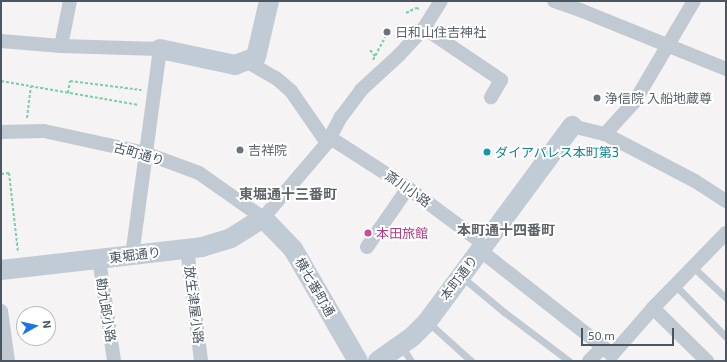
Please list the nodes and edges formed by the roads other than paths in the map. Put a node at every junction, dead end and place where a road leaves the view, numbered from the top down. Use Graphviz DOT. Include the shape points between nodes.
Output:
graph roads {
  1 [pos="70,1"];
  2 [pos="269,1"];
  3 [pos="441,1"];
  4 [pos="554,1"];
  5 [pos="694,1"];
  6 [pos="582,5"];
  7 [pos="424,28"];
  8 [pos="1,41"];
  9 [pos="667,44"];
  10 [pos="61,46"];
  11 [pos="160,49"];
  12 [pos="246,61"];
  13 [pos="726,69"];
  14 [pos="491,96"];
  15 [pos="572,126"];
  16 [pos="1,132"];
  17 [pos="605,134"];
  18 [pos="328,140"];
  19 [pos="145,153"];
  20 [pos="408,188"];
  21 [pos="726,201"];
  22 [pos="263,218"];
  23 [pos="726,233"];
  24 [pos="187,248"];
  25 [pos="367,248"];
  26 [pos="483,248"];
  27 [pos="132,255"];
  28 [pos="99,259"];
  29 [pos="693,267"];
  30 [pos="1,270"];
  31 [pos="461,275"];
  32 [pos="675,284"];
  33 [pos="726,298"];
  34 [pos="653,308"];
  35 [pos="1,311"];
  36 [pos="427,322"];
  37 [pos="726,337"];
  38 [pos="406,353"];
  39 [pos="612,354"];
  40 [pos="8,361"];
  41 [pos="114,361"];
  42 [pos="201,361"];
  43 [pos="358,361"];
  44 [pos="378,361"];
  45 [pos="471,361"];
  46 [pos="569,361"];
  47 [pos="589,361"];
  48 [pos="707,361"];
  1 -- 10 [label="street"];
  2 -- 12 [label="street" via="256,57"];
  3 -- 7 [label="street"];
  4 -- 6 [label="street"];
  5 -- 9 [label="street"];
  6 -- 9 [label="street"];
  7 -- 14 [label="street" via="501,80"];
  7 -- 18 [label="street" via="361,90"];
  8 -- 10 [label="street"];
  9 -- 13 [label="street"];
  9 -- 17 [label="street" via="635,101"];
  10 -- 11 [label="street"];
  11 -- 12 [label="street" via="235,65"];
  11 -- 19 [label="street"];
  12 -- 18 [label="street" via="276,78 291,91"];
  15 -- 17 [label="street"];
  15 -- 26 [label="street, 本町通り"];
  16 -- 19 [label="street, 古町通り" via="44,131"];
  17 -- 21 [label="street" via="695,180"];
  18 -- 20 [label="street, 斎川小路"];
  18 -- 22 [label="street"];
  19 -- 22 [label="street, 古町通り" via="199,173"];
  19 -- 27 [label="street"];
  20 -- 25 [label="street"];
  20 -- 26 [label="street, 斎川小路"];
  22 -- 24 [label="street, 東堀通り" via="231,238 202,247"];
  22 -- 43 [label="street, 横七番町通" via="293,249"];
  23 -- 29 [label="street"];
  24 -- 27 [label="street, 東堀通り"];
  24 -- 42 [label="street, 放生津屋小路"];
  26 -- 31 [label="street, 本町通り"];
  26 -- 39 [label="street, 斎川小路"];
  27 -- 28 [label="street, 東堀通り"];
  28 -- 30 [label="street, 東堀通り"];
  28 -- 41 [label="street, 勘九郎小路"];
  29 -- 32 [label="street"];
  29 -- 33 [label="lane"];
  31 -- 36 [label="street, 本町通り"];
  31 -- 46 [label="lane" via="504,312"];
  32 -- 34 [label="street"];
  32 -- 37 [label="lane"];
  34 -- 39 [label="street"];
  34 -- 48 [label="street"];
  35 -- 40 [label="street"];
  36 -- 38 [label="street, 本町通り"];
  36 -- 45 [label="lane"];
  38 -- 44 [label="street, 本町通り"];
  39 -- 47 [label="street"];
}
